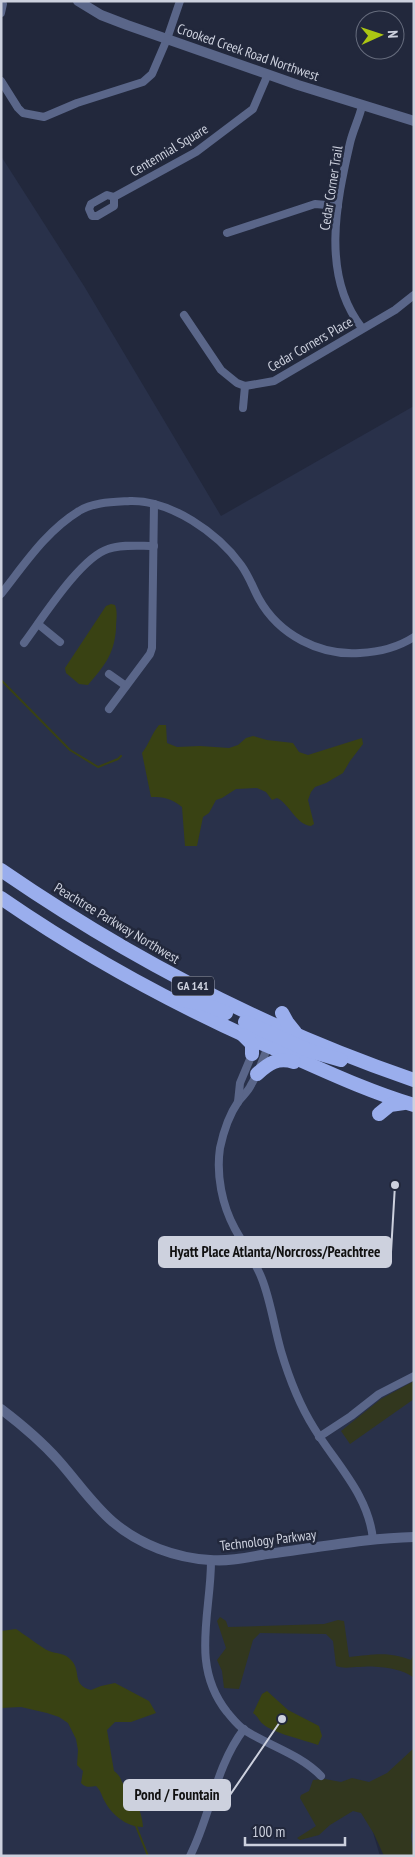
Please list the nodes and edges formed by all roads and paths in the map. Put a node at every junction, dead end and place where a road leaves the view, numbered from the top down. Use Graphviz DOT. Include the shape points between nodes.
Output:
graph roads {
  1 [pos="78,1"];
  2 [pos="180,1"];
  3 [pos="1,2"];
  4 [pos="1,13"];
  5 [pos="167,39"];
  6 [pos="268,74"];
  7 [pos="1,81"];
  8 [pos="362,106"];
  9 [pos="414,121"];
  10 [pos="114,197"];
  11 [pos="338,206"];
  12 [pos="227,233"];
  13 [pos="414,295"];
  14 [pos="184,315"];
  15 [pos="362,328"];
  16 [pos="246,386"];
  17 [pos="243,408"];
  18 [pos="154,504"];
  19 [pos="154,546"];
  20 [pos="1,594"];
  21 [pos="38,624"];
  22 [pos="412,641"];
  23 [pos="60,642"];
  24 [pos="24,643"];
  25 [pos="109,674"];
  26 [pos="126,686"];
  27 [pos="109,708"];
  28 [pos="1,870"];
  29 [pos="1,898"];
  30 [pos="172,998"];
  31 [pos="268,1033"];
  32 [pos="368,1063"];
  33 [pos="313,1067"];
  34 [pos="257,1074"];
  35 [pos="414,1080"];
  36 [pos="367,1089"];
  37 [pos="238,1102"];
  38 [pos="410,1104"];
  39 [pos="414,1376"];
  40 [pos="1,1409"];
  41 [pos="319,1437"];
  42 [pos="414,1537"];
  43 [pos="373,1540"];
  44 [pos="211,1561"];
  45 [pos="244,1729"];
  46 [pos="321,1776"];
  47 [pos="190,1856"];
  1 -- 5 [label="street, Crooked Creek Road Northwest" via="101,15"];
  2 -- 5 [label="street"];
  3 -- 4 [label="street"];
  5 -- 6 [label="street, Crooked Creek Road Northwest"];
  5 -- 7 [label="street" via="152,74 143,82 44,117 23,113"];
  6 -- 8 [label="street, Crooked Creek Road Northwest"];
  6 -- 10 [label="street, Centennial Square" via="253,109 196,152"];
  8 -- 9 [label="street, Crooked Creek Road Northwest"];
  8 -- 11 [label="street, Cedar Corner Trail" via="351,141"];
  11 -- 12 [label="street" via="315,204"];
  11 -- 15 [label="street, Cedar Corner Trail" via="337,272 344,298"];
  13 -- 15 [label="street, Cedar Corners Place"];
  14 -- 16 [label="street" via="222,370"];
  15 -- 16 [label="street, Cedar Corners Place" via="274,381"];
  16 -- 17 [label="street"];
  18 -- 19 [label="street"];
  18 -- 20 [label="street" via="120,502 96,504 80,510 58,526"];
  18 -- 22 [label="street" via="180,513 222,545 241,565 265,607 285,630 304,642 333,653 351,654 384,650"];
  19 -- 21 [label="street" via="107,549 88,562"];
  19 -- 26 [label="street" via="152,648"];
  21 -- 23 [label="street"];
  21 -- 24 [label="street"];
  25 -- 26 [label="street"];
  26 -- 27 [label="street"];
  28 -- 31 [label="highway, Peachtree Parkway Northwest / GA 141" via="58,908 225,1003"];
  29 -- 30 [label="highway, GA 141" via="87,953"];
  30 -- 31 [label="highway" via="205,1004"];
  30 -- 31 [label="highway, GA 141" via="195,1013 242,1035 252,1044"];
  31 -- 32 [label="highway" via="330,1058"];
  31 -- 32 [label="highway" via="287,1022 297,1034"];
  31 -- 33 [label="highway, Peachtree Parkway Northwest / GA 141"];
  31 -- 34 [label="street"];
  31 -- 37 [label="street" via="240,1083"];
  32 -- 35 [label="highway"];
  33 -- 34 [label="highway" via="279,1060 271,1062"];
  33 -- 36 [label="highway, Peachtree Parkway Northwest / GA 141"];
  34 -- 37 [label="street"];
  36 -- 38 [label="highway, Peachtree Parkway Northwest / GA 141"];
  36 -- 38 [label="highway" via="376,1100 379,1114 390,1105"];
  37 -- 41 [label="street" via="220,1152 219,1173 224,1205 261,1278 294,1389"];
  39 -- 41 [label="street" via="379,1394"];
  40 -- 44 [label="street, Technology Parkway" via="37,1438 99,1508 128,1533 168,1552"];
  41 -- 43 [label="street" via="360,1496"];
  42 -- 43 [label="street, Technology Parkway"];
  43 -- 44 [label="street, Technology Parkway"];
  44 -- 45 [label="street" via="205,1652 207,1672 220,1702"];
  45 -- 46 [label="street" via="300,1760"];
  45 -- 47 [label="street" via="234,1742 219,1775"];
}
